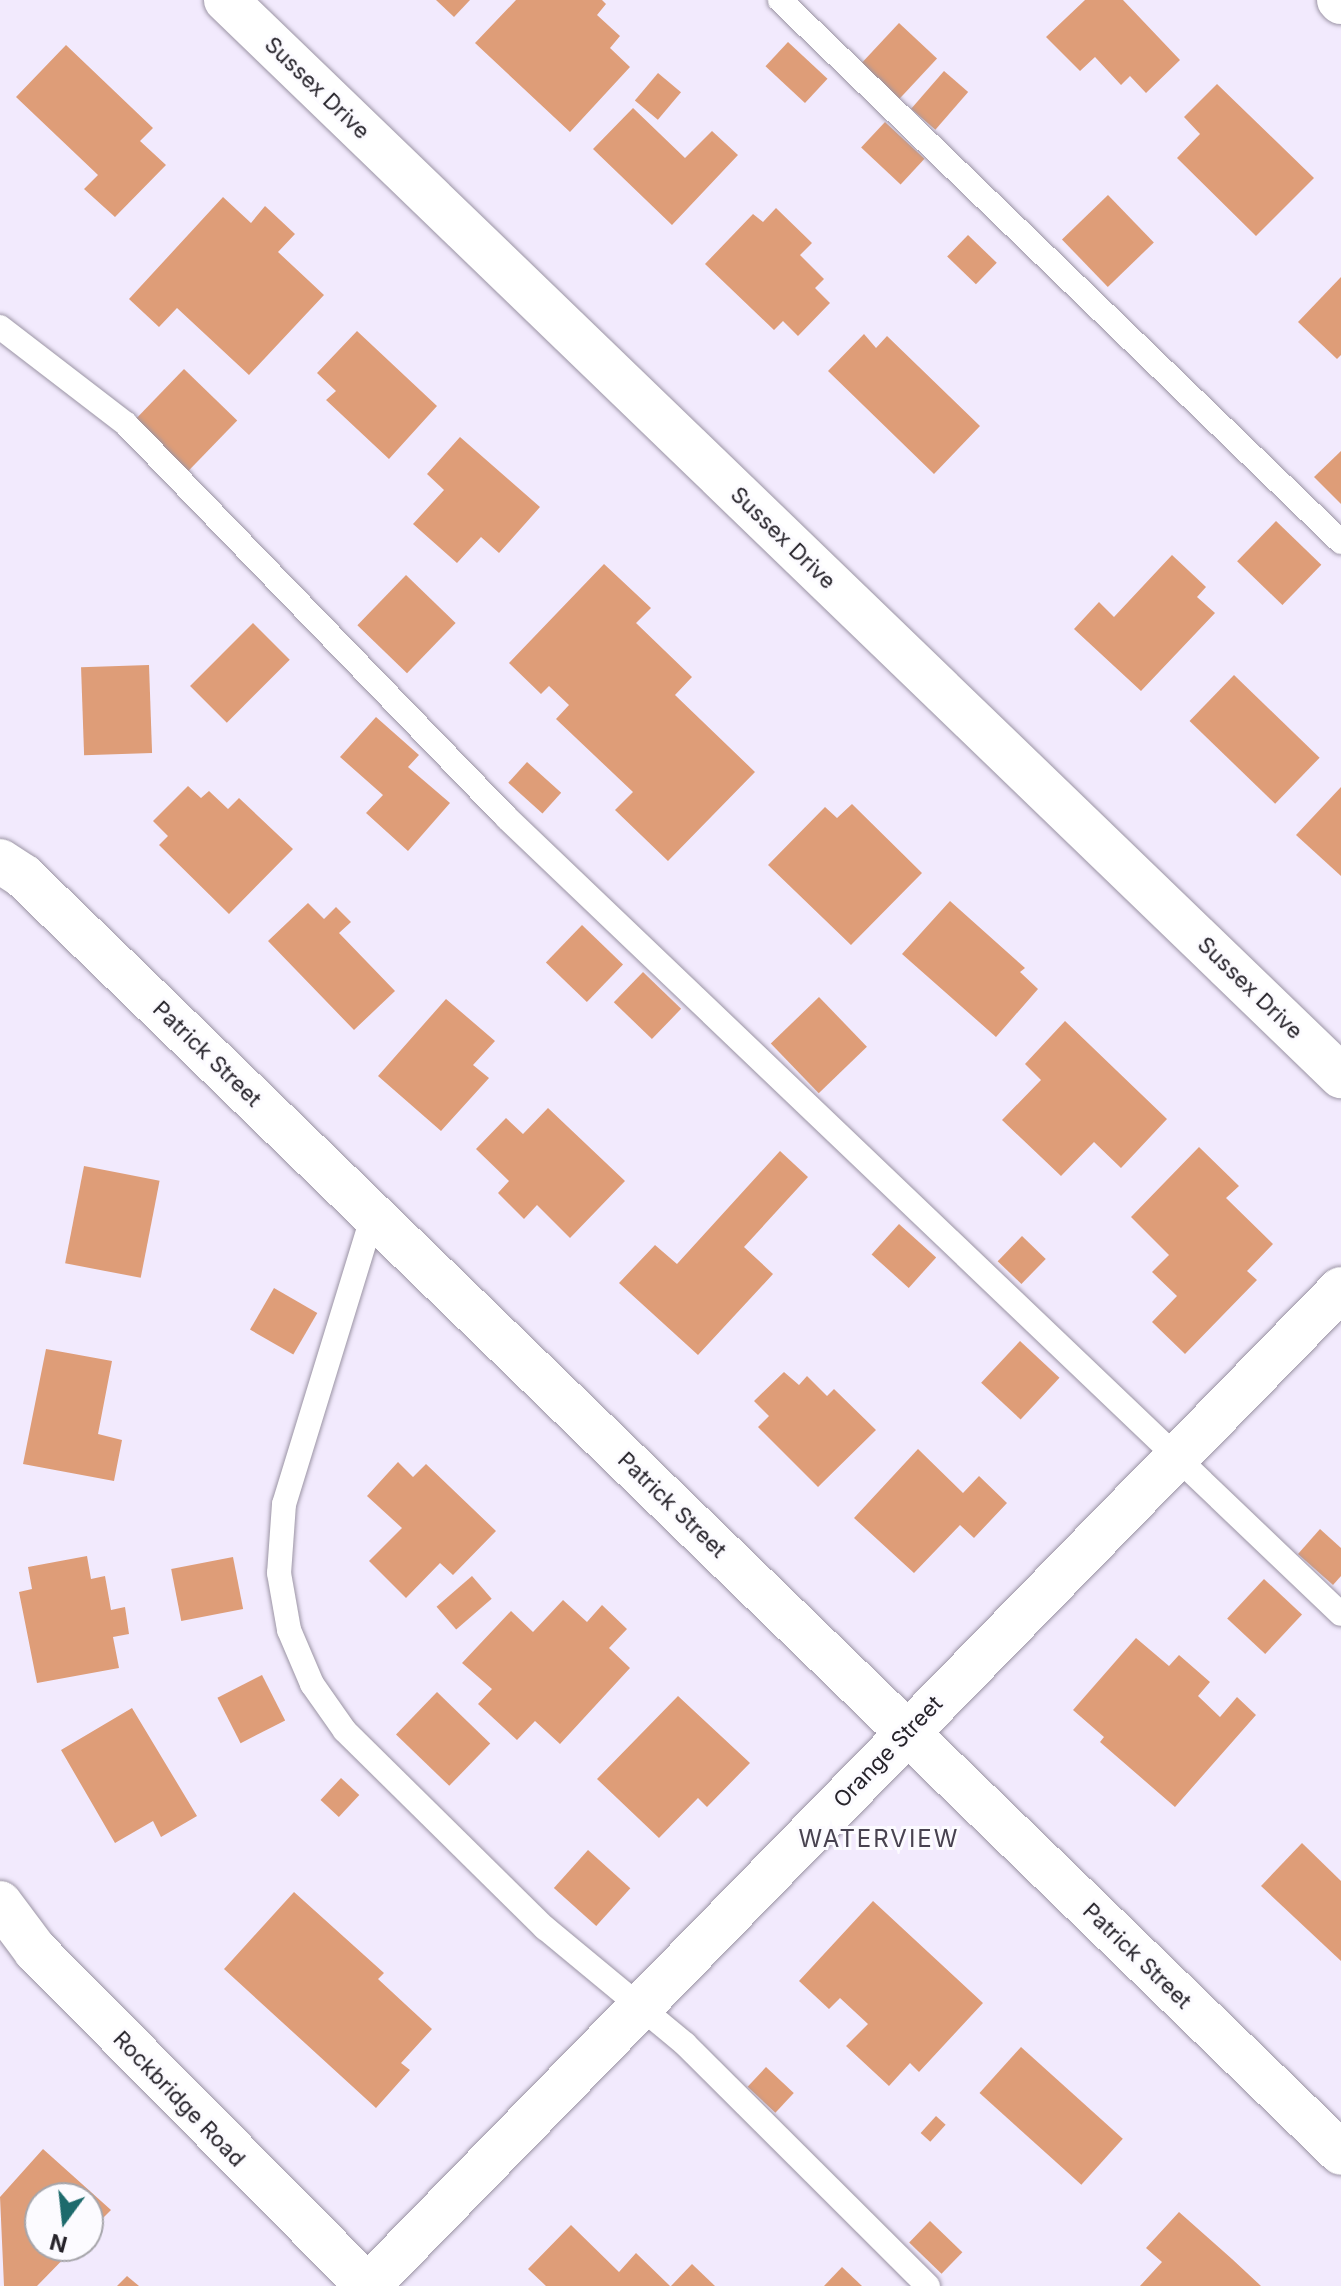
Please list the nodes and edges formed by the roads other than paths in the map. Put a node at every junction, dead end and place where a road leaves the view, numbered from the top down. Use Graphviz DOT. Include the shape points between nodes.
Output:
graph roads {
  1 [pos="226,0"];
  2 [pos="780,0"];
  3 [pos="0,327"];
  4 [pos="1341,542"];
  5 [pos="0,861"];
  6 [pos="1341,1076"];
  7 [pos="373,1215"];
  8 [pos="1341,1289"];
  9 [pos="1178,1455"];
  10 [pos="1341,1614"];
  11 [pos="906,1733"];
  12 [pos="0,1903"];
  13 [pos="638,2008"];
  14 [pos="1341,2153"];
  15 [pos="368,2286"];
  16 [pos="928,2286"];
  1 -- 6 [label="street, Sussex Drive"];
  2 -- 4 [label="lane"];
  3 -- 9 [label="lane" via="126,424 506,817"];
  5 -- 7 [label="street, Patrick Street" via="23,876"];
  7 -- 11 [label="street, Patrick Street"];
  7 -- 13 [label="lane" via="284,1504 279,1573 289,1630 312,1684 345,1731 545,1928"];
  8 -- 9 [label="street, Orange Street"];
  9 -- 10 [label="lane"];
  9 -- 11 [label="street, Orange Street"];
  11 -- 13 [label="street, Orange Street"];
  11 -- 14 [label="street, Patrick Street"];
  12 -- 15 [label="street, Rockbridge Road" via="46,1962"];
  13 -- 15 [label="street, Orange Street"];
  13 -- 16 [label="lane" via="685,2044"];
}
